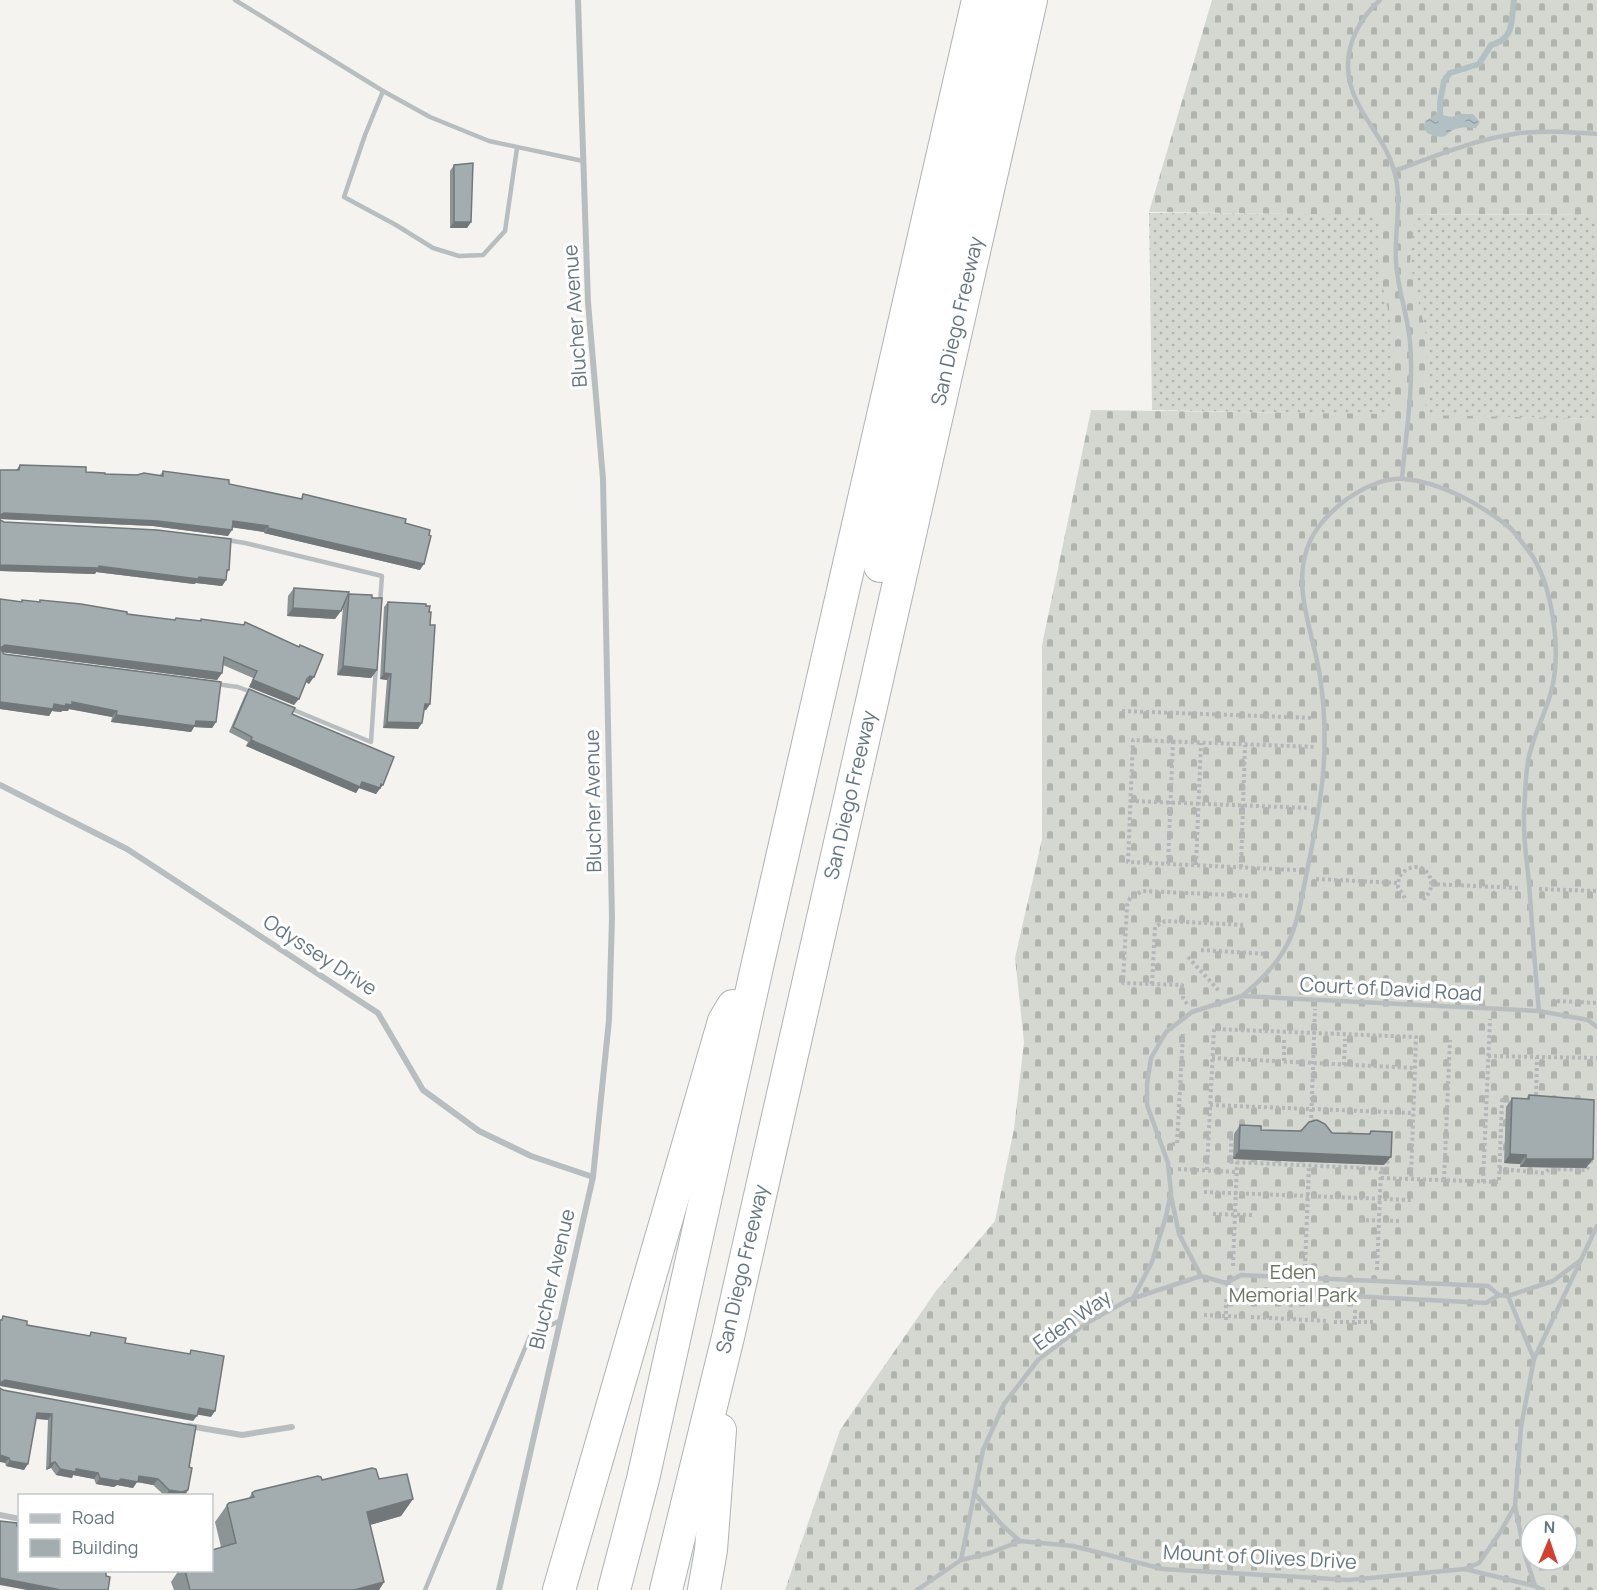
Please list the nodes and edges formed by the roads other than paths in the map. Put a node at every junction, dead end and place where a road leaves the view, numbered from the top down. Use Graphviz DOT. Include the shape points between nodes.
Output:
graph roads {
  1 [pos="236,0"];
  2 [pos="578,0"];
  3 [pos="967,0"];
  4 [pos="978,0"];
  5 [pos="1006,0"];
  6 [pos="1031,0"];
  7 [pos="1380,0"];
  8 [pos="962,72"];
  9 [pos="383,91"];
  10 [pos="1597,134"];
  11 [pos="517,148"];
  12 [pos="584,161"];
  13 [pos="1394,171"];
  14 [pos="1402,478"];
  15 [pos="222,540"];
  16 [pos="380,610"];
  17 [pos="377,654"];
  18 [pos="213,683"];
  19 [pos="258,696"];
  20 [pos="279,704"];
  21 [pos="0,785"];
  22 [pos="757,967"];
  23 [pos="1242,996"];
  24 [pos="1539,1011"];
  25 [pos="1597,1027"];
  26 [pos="593,1177"];
  27 [pos="1171,1193"];
  28 [pos="1597,1226"];
  29 [pos="1583,1259"];
  30 [pos="1201,1276"];
  31 [pos="1226,1283"];
  32 [pos="1499,1294"];
  33 [pos="1508,1296"];
  34 [pos="1133,1298"];
  35 [pos="559,1321"];
  36 [pos="728,1337"];
  37 [pos="1534,1359"];
  38 [pos="187,1426"];
  39 [pos="292,1427"];
  40 [pos="974,1493"];
  41 [pos="1515,1506"];
  42 [pos="0,1515"];
  43 [pos="18,1519"];
  44 [pos="1020,1541"];
  45 [pos="961,1560"];
  46 [pos="1465,1569"];
  47 [pos="1535,1586"];
  48 [pos="425,1590"];
  49 [pos="499,1590"];
  50 [pos="559,1590"];
  51 [pos="614,1590"];
  52 [pos="645,1590"];
  53 [pos="666,1590"];
  54 [pos="704,1590"];
  55 [pos="917,1590"];
  56 [pos="1542,1590"];
  1 -- 9 [label="lane"];
  2 -- 12 [label="street, Blucher Avenue"];
  3 -- 8 [label="highway"];
  4 -- 8 [label="highway"];
  5 -- 52 [label="highway" via="705,1342"];
  6 -- 36 [label="highway, San Diego Freeway"];
  7 -- 13 [label="lane" via="1357,29 1348,67 1351,89 1361,112 1385,146"];
  8 -- 22 [label="highway"];
  9 -- 11 [label="lane" via="440,121"];
  9 -- 11 [label="lane" via="344,197 433,248 459,255 483,255 505,231"];
  10 -- 13 [label="lane" via="1543,131 1498,137"];
  11 -- 12 [label="lane"];
  12 -- 26 [label="street, Blucher Avenue" via="588,302 603,479 612,918 609,1020"];
  13 -- 14 [label="lane" via="1398,214 1396,272 1410,340 1411,383"];
  14 -- 23 [label="lane" via="1352,495 1328,514 1312,535 1304,557 1304,598 1319,674 1326,748 1320,808 1298,915 1281,954 1266,976"];
  14 -- 24 [label="lane" via="1434,484 1474,503 1511,529 1532,555 1546,586 1556,657 1552,688 1528,759 1524,820"];
  15 -- 16 [label="lane" via="382,576"];
  17 -- 20 [label="lane" via="371,742"];
  18 -- 19 [label="lane" via="238,687"];
  21 -- 26 [label="street, Odyssey Drive" via="127,849 378,1013 423,1090 479,1131 531,1156"];
  22 -- 50 [label="highway" via="724,1021"];
  22 -- 51 [label="highway" via="643,1479"];
  23 -- 24 [label="lane, Court of David Road"];
  23 -- 27 [label="lane, Eden Way" via="1183,1018 1166,1032 1151,1058 1147,1105 1169,1169"];
  24 -- 25 [label="lane, Court of David Road" via="1588,1020"];
  26 -- 35 [label="street, Blucher Avenue"];
  27 -- 30 [label="lane" via="1179,1234"];
  27 -- 34 [label="lane, Eden Way" via="1152,1262"];
  28 -- 29 [label="lane"];
  29 -- 33 [label="lane" via="1553,1281"];
  29 -- 37 [label="lane"];
  30 -- 31 [label="lane"];
  30 -- 34 [label="lane"];
  31 -- 32 [label="lane" via="1241,1275 1488,1286"];
  31 -- 32 [label="lane" via="1235,1290 1486,1303"];
  32 -- 33 [label="lane"];
  33 -- 37 [label="lane"];
  34 -- 40 [label="lane, Eden Way" via="1085,1324 1038,1360 1004,1404 983,1450"];
  35 -- 48 [label="lane" via="530,1336"];
  35 -- 49 [label="street, Blucher Avenue"];
  36 -- 53 [label="highway, San Diego Freeway"];
  36 -- 54 [label="highway" via="711,1550"];
  37 -- 41 [label="lane" via="1521,1427"];
  38 -- 39 [label="street" via="242,1435"];
  40 -- 44 [label="lane"];
  40 -- 45 [label="lane, Eden Way"];
  41 -- 46 [label="lane" via="1479,1563"];
  41 -- 47 [label="lane"];
  42 -- 43 [label="street"];
  44 -- 45 [label="lane, Mount of Olives Drive"];
  44 -- 46 [label="lane, Mount of Olives Drive" via="1073,1546 1163,1569 1349,1580"];
  45 -- 55 [label="lane"];
  46 -- 47 [label="lane, Mount of Olives Drive"];
  47 -- 56 [label="lane, Mount of Olives Drive"];
}
